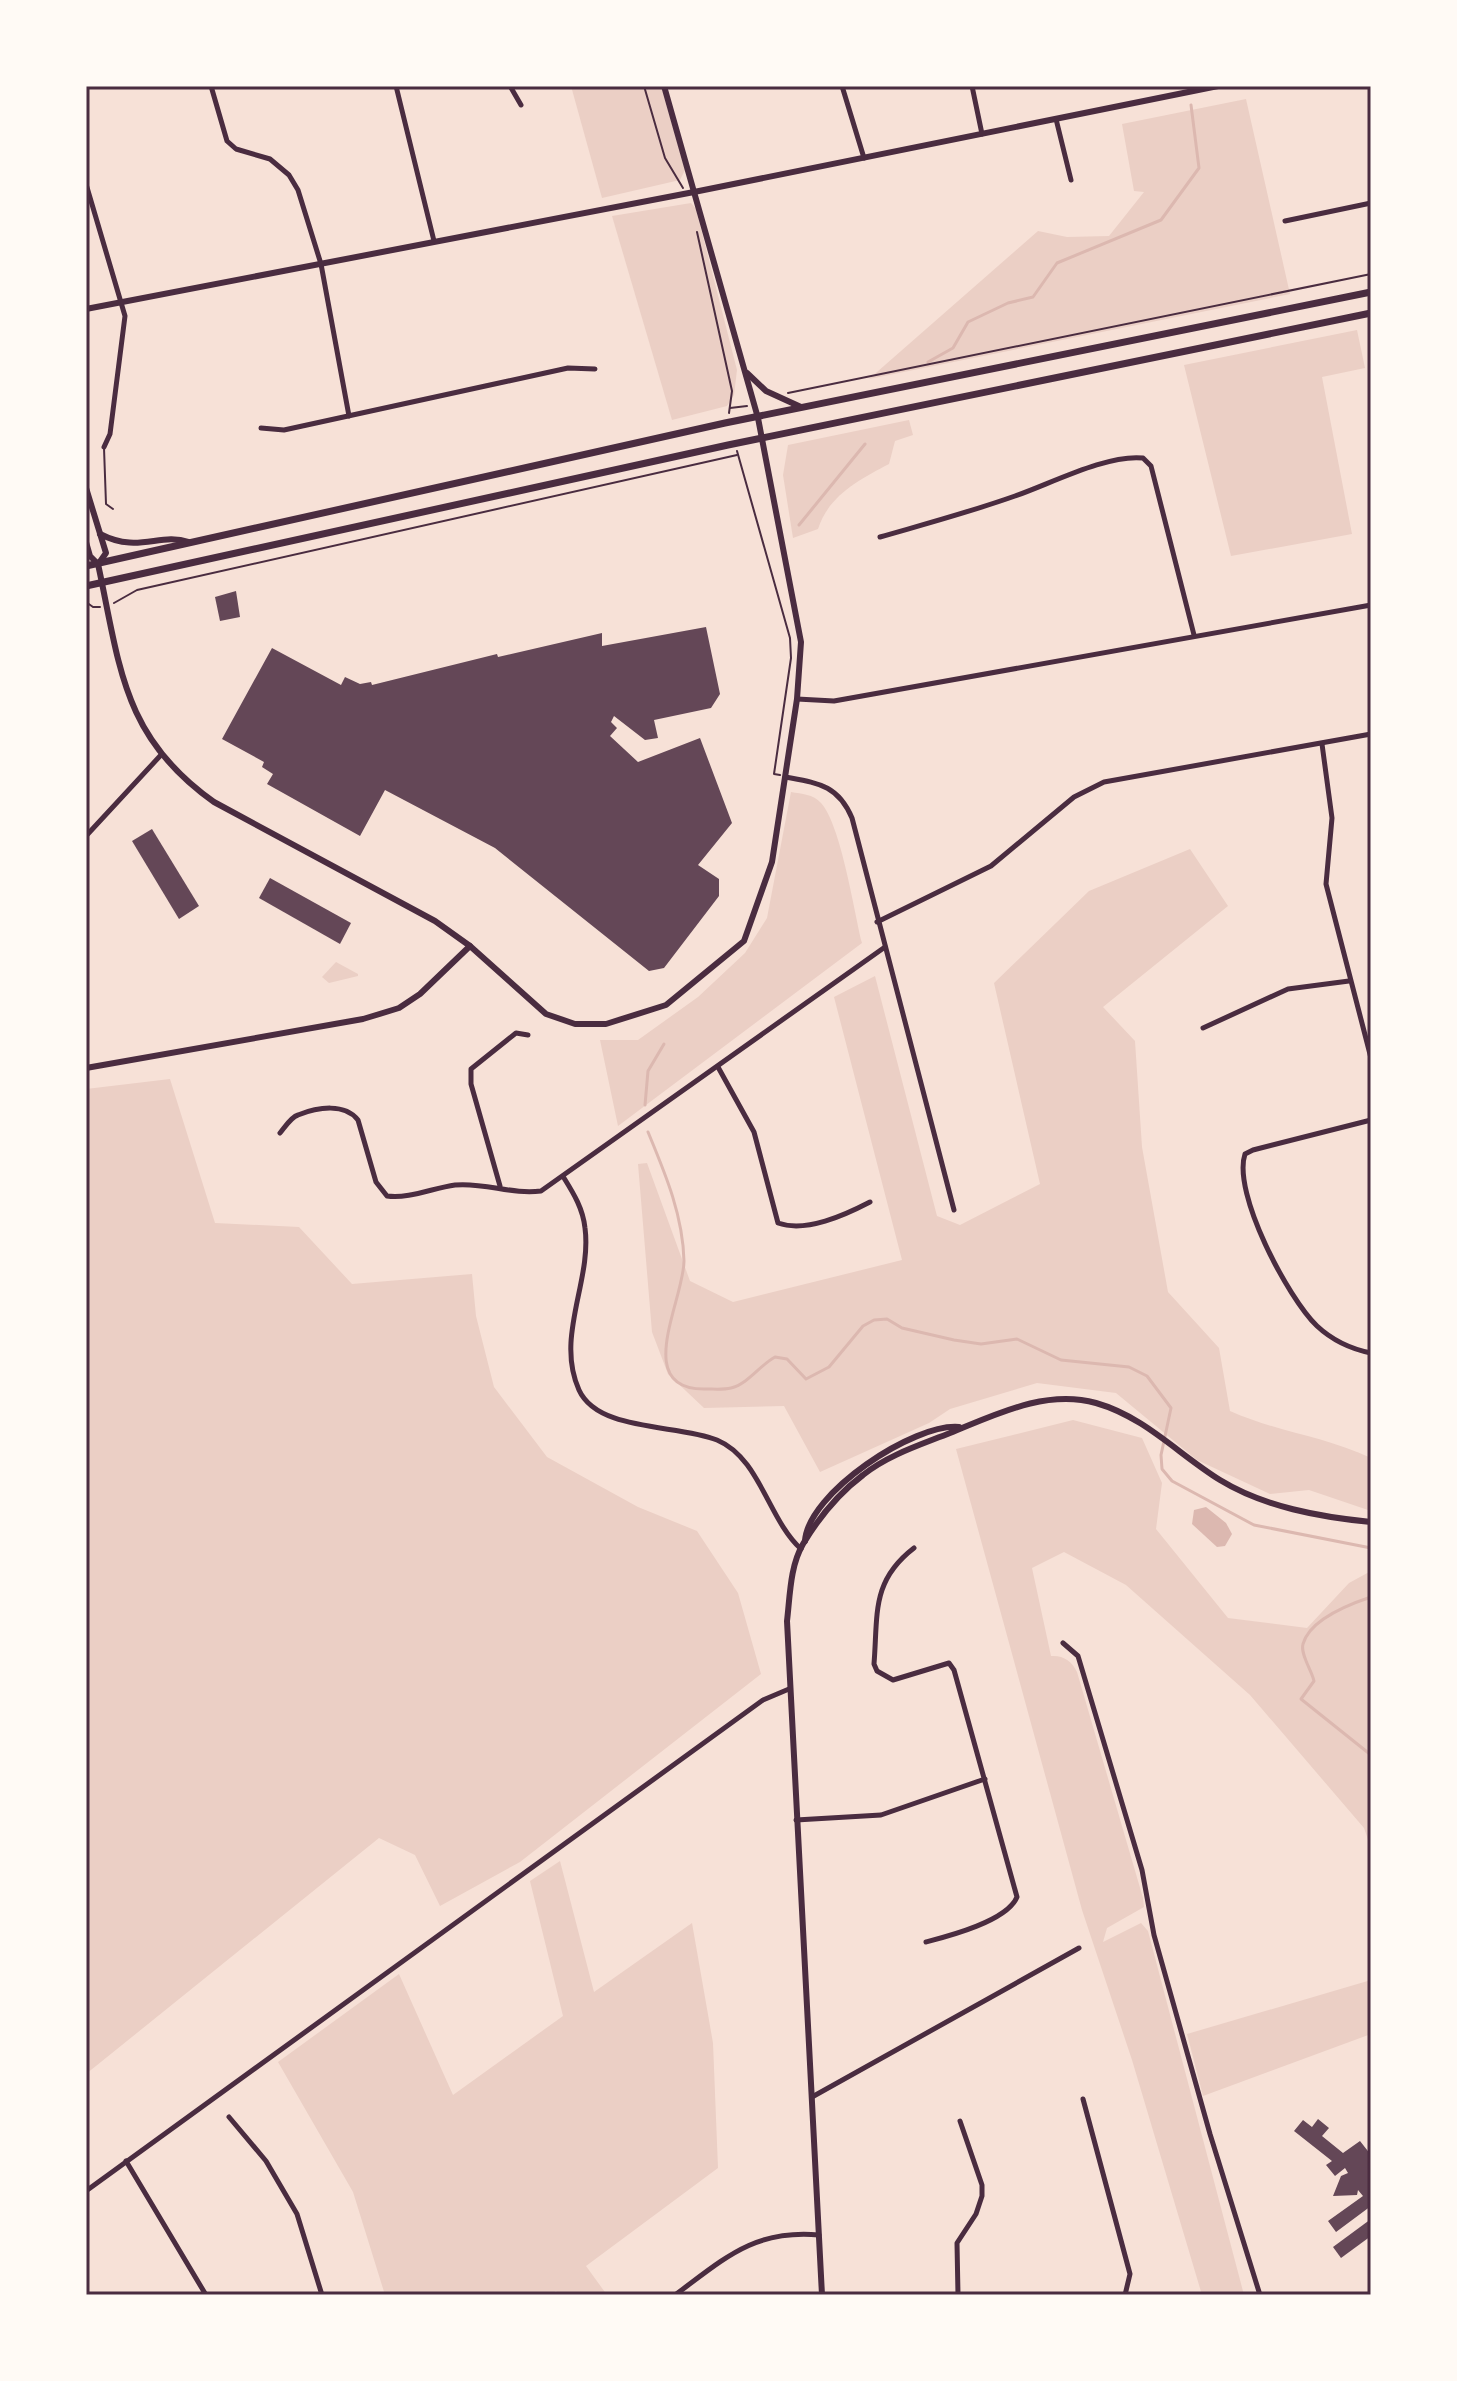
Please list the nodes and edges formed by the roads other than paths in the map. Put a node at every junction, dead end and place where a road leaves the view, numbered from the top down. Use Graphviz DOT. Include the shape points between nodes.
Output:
graph roads {
  1 [pos="211,86"];
  2 [pos="396,86"];
  3 [pos="510,86"];
  4 [pos="664,86"];
  5 [pos="842,86"];
  6 [pos="972,86"];
  7 [pos="1218,86"];
  8 [pos="521,105"];
  9 [pos="1056,119"];
  10 [pos="982,134"];
  11 [pos="864,159"];
  12 [pos="1071,180"];
  13 [pos="86,184"];
  14 [pos="694,192"];
  15 [pos="1371,203"];
  16 [pos="1285,221"];
  17 [pos="434,241"];
  18 [pos="321,264"];
  19 [pos="1371,292"];
  20 [pos="121,303"];
  21 [pos="86,309"];
  22 [pos="1371,313"];
  23 [pos="595,369"];
  24 [pos="747,373"];
  25 [pos="804,408"];
  26 [pos="349,416"];
  27 [pos="758,418"];
  28 [pos="261,428"];
  29 [pos="763,438"];
  30 [pos="104,447"];
  31 [pos="86,488"];
  32 [pos="113,509"];
  33 [pos="100,534"];
  34 [pos="880,537"];
  35 [pos="86,542"];
  36 [pos="189,542"];
  37 [pos="98,564"];
  38 [pos="86,566"];
  39 [pos="102,582"];
  40 [pos="86,586"];
  41 [pos="1371,605"];
  42 [pos="1194,635"];
  43 [pos="797,699"];
  44 [pos="1371,734"];
  45 [pos="1322,744"];
  46 [pos="160,756"];
  47 [pos="786,777"];
  48 [pos="86,836"];
  49 [pos="877,922"];
  50 [pos="470,946"];
  51 [pos="885,947"];
  52 [pos="1349,981"];
  53 [pos="1203,1028"];
  54 [pos="528,1035"];
  55 [pos="1371,1058"];
  56 [pos="718,1067"];
  57 [pos="86,1068"];
  58 [pos="1371,1120"];
  59 [pos="280,1133"];
  60 [pos="564,1178"];
  61 [pos="500,1186"];
  62 [pos="870,1202"];
  63 [pos="954,1210"];
  64 [pos="1371,1353"];
  65 [pos="1371,1522"];
  66 [pos="914,1548"];
  67 [pos="801,1549"];
  68 [pos="1063,1643"];
  69 [pos="789,1689"];
  70 [pos="985,1779"];
  71 [pos="796,1820"];
  72 [pos="926,1942"];
  73 [pos="1079,1948"];
  74 [pos="812,2097"];
  75 [pos="1083,2099"];
  76 [pos="229,2117"];
  77 [pos="960,2121"];
  78 [pos="126,2161"];
  79 [pos="86,2191"];
  80 [pos="819,2235"];
  81 [pos="206,2295"];
  82 [pos="322,2295"];
  83 [pos="675,2295"];
  84 [pos="822,2295"];
  85 [pos="958,2295"];
  86 [pos="1125,2295"];
  87 [pos="1260,2295"];
  1 -- 18 [label="street" via="227,141 270,159 293,183"];
  2 -- 17 [label="street"];
  3 -- 8 [label="street"];
  4 -- 14 [label="street"];
  5 -- 11 [label="street"];
  6 -- 10 [label="street"];
  7 -- 9 [label="street"];
  9 -- 10 [label="street"];
  9 -- 12 [label="street"];
  10 -- 11 [label="street"];
  11 -- 14 [label="street"];
  13 -- 20 [label="street"];
  14 -- 17 [label="street"];
  14 -- 24 [label="street"];
  15 -- 16 [label="street"];
  17 -- 18 [label="street"];
  18 -- 20 [label="street"];
  18 -- 26 [label="street"];
  19 -- 25 [label="main road"];
  20 -- 21 [label="street"];
  20 -- 30 [label="street" via="125,316"];
  22 -- 29 [label="main road"];
  23 -- 26 [label="street" via="568,368"];
  24 -- 25 [label="street" via="772,395"];
  24 -- 27 [label="street"];
  25 -- 27 [label="main road"];
  26 -- 28 [label="street" via="284,430"];
  27 -- 29 [label="street"];
  27 -- 36 [label="main road"];
  29 -- 39 [label="main road"];
  29 -- 43 [label="street" via="798,618"];
  30 -- 32 [label="lane" via="106,504"];
  31 -- 33 [label="street"];
  33 -- 36 [label="street" via="136,544 177,538"];
  33 -- 37 [label="street" via="106,553"];
  34 -- 42 [label="street" via="1087,470 1143,458 1153,471"];
  35 -- 37 [label="street"];
  36 -- 37 [label="main road"];
  37 -- 38 [label="main road"];
  37 -- 39 [label="street"];
  39 -- 40 [label="main road"];
  39 -- 46 [label="street" via="128,698"];
  41 -- 42 [label="street"];
  42 -- 43 [label="street" via="834,701"];
  43 -- 47 [label="street"];
  44 -- 45 [label="street"];
  45 -- 49 [label="street" via="1104,782 1074,797 991,866"];
  45 -- 52 [label="street" via="1332,818 1326,884"];
  46 -- 48 [label="street"];
  46 -- 50 [label="street" via="214,802 435,921"];
  47 -- 49 [label="street" via="830,787 845,802"];
  47 -- 50 [label="street" via="772,862 744,941 666,1005 606,1024 575,1024 546,1014"];
  49 -- 51 [label="street"];
  50 -- 57 [label="street" via="399,1008 363,1019"];
  51 -- 56 [label="street"];
  51 -- 63 [label="street"];
  52 -- 53 [label="street" via="1288,989"];
  52 -- 55 [label="street"];
  54 -- 61 [label="street" via="516,1033 471,1069"];
  56 -- 60 [label="street"];
  56 -- 62 [label="street" via="754,1132 778,1223 796,1227"];
  58 -- 64 [label="street" via="1253,1150 1245,1154 1242,1170 1254,1217 1304,1312 1334,1338"];
  59 -- 61 [label="street" via="296,1115 345,1109 358,1120 376,1182 387,1196 453,1186"];
  60 -- 61 [label="street" via="528,1193"];
  60 -- 67 [label="street" via="586,1230 572,1368 585,1401 601,1414 719,1440 751,1472 785,1535"];
  65 -- 67 [label="street" via="1266,1502 1217,1479 1123,1413 1093,1402 1047,1400 959,1427 865,1473 838,1498"];
  66 -- 70 [label="street" via="891,1566 879,1596 874,1664 893,1680 949,1663"];
  67 -- 69 [label="street" via="787,1621"];
  68 -- 87 [label="street" via="1078,1656 1142,1870 1154,1935 1201,2105"];
  69 -- 71 [label="street"];
  69 -- 78 [label="street" via="763,1700"];
  70 -- 71 [label="street" via="881,1815"];
  70 -- 72 [label="street" via="1017,1897 1009,1908 962,1933"];
  71 -- 74 [label="street"];
  73 -- 74 [label="street"];
  74 -- 80 [label="street"];
  75 -- 86 [label="street" via="1130,2274"];
  76 -- 82 [label="street" via="266,2161 297,2214"];
  77 -- 85 [label="street" via="982,2196 957,2243"];
  78 -- 79 [label="street"];
  78 -- 81 [label="street"];
  80 -- 83 [label="street" via="754,2240"];
  80 -- 84 [label="street"];
}
